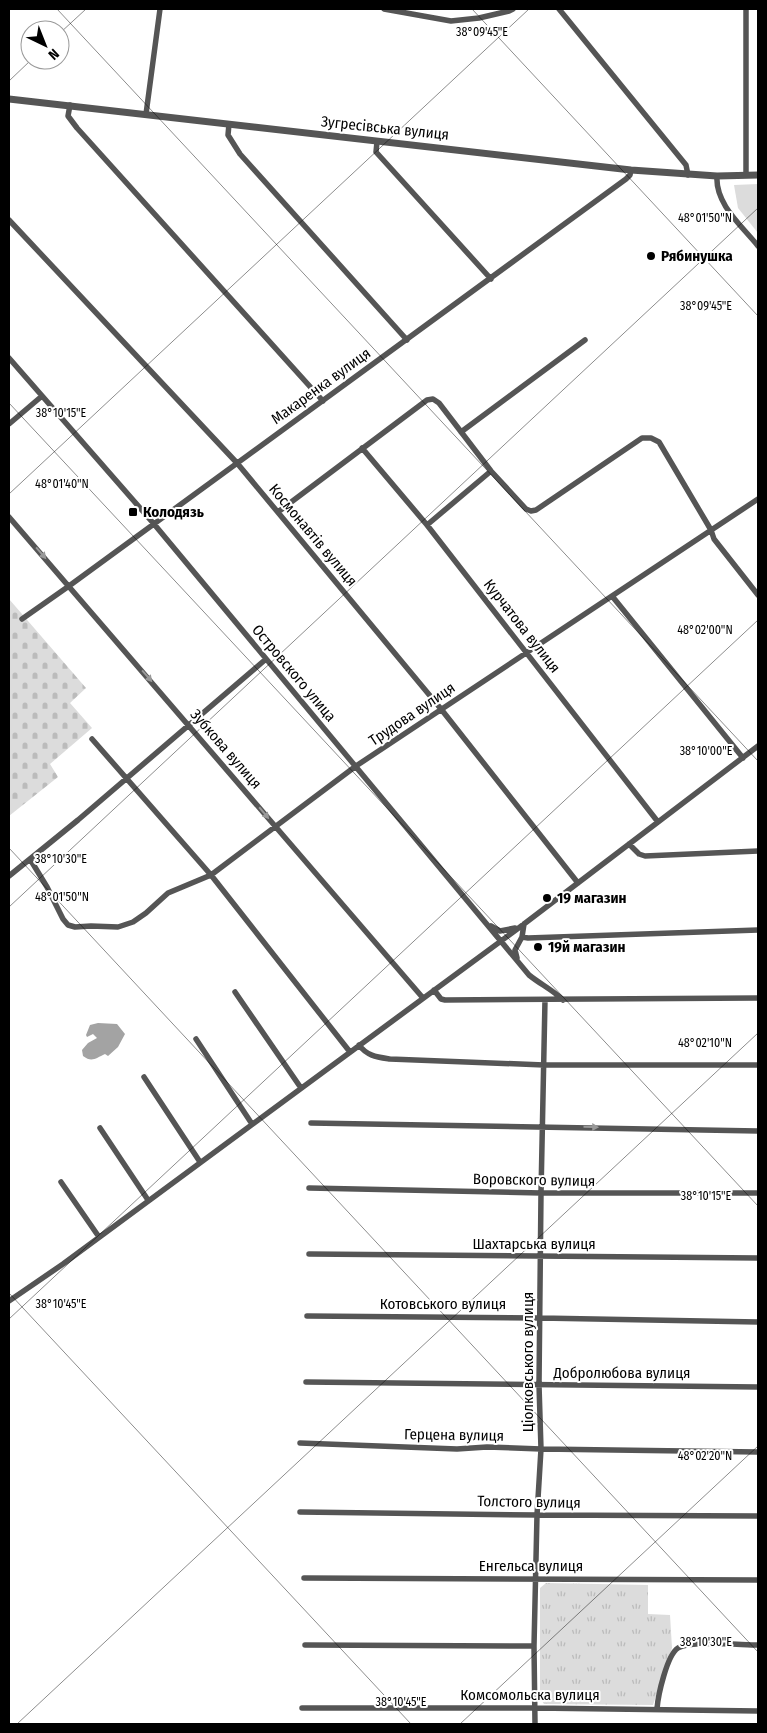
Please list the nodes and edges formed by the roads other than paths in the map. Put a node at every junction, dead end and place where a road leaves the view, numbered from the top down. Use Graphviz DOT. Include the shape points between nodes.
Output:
graph roads {
  1 [pos="160,9"];
  2 [pos="384,9"];
  3 [pos="513,9"];
  4 [pos="559,9"];
  5 [pos="746,9"];
  6 [pos="9,99"];
  7 [pos="70,106"];
  8 [pos="146,114"];
  9 [pos="229,124"];
  10 [pos="377,142"];
  11 [pos="630,170"];
  12 [pos="688,174"];
  13 [pos="746,175"];
  14 [pos="758,175"];
  15 [pos="717,176"];
  16 [pos="9,220"];
  17 [pos="758,246"];
  18 [pos="490,279"];
  19 [pos="407,340"];
  20 [pos="585,340"];
  21 [pos="9,358"];
  22 [pos="42,396"];
  23 [pos="323,401"];
  24 [pos="9,424"];
  25 [pos="462,432"];
  26 [pos="362,448"];
  27 [pos="237,463"];
  28 [pos="491,472"];
  29 [pos="758,499"];
  30 [pos="278,512"];
  31 [pos="9,517"];
  32 [pos="154,524"];
  33 [pos="427,525"];
  34 [pos="711,530"];
  35 [pos="69,586"];
  36 [pos="758,594"];
  37 [pos="612,596"];
  38 [pos="22,619"];
  39 [pos="527,652"];
  40 [pos="266,660"];
  41 [pos="442,709"];
  42 [pos="189,725"];
  43 [pos="92,739"];
  44 [pos="758,746"];
  45 [pos="743,758"];
  46 [pos="356,766"];
  47 [pos="127,779"];
  48 [pos="658,822"];
  49 [pos="275,826"];
  50 [pos="629,844"];
  51 [pos="758,851"];
  52 [pos="30,859"];
  53 [pos="211,875"];
  54 [pos="9,876"];
  55 [pos="578,883"];
  56 [pos="484,920"];
  57 [pos="524,924"];
  58 [pos="758,930"];
  59 [pos="522,937"];
  60 [pos="500,941"];
  61 [pos="519,962"];
  62 [pos="434,990"];
  63 [pos="235,992"];
  64 [pos="423,998"];
  65 [pos="758,998"];
  66 [pos="545,1000"];
  67 [pos="563,1000"];
  68 [pos="196,1039"];
  69 [pos="359,1045"];
  70 [pos="350,1052"];
  71 [pos="544,1065"];
  72 [pos="758,1065"];
  73 [pos="144,1077"];
  74 [pos="301,1088"];
  75 [pos="311,1123"];
  76 [pos="252,1124"];
  77 [pos="542,1126"];
  78 [pos="100,1128"];
  79 [pos="758,1130"];
  80 [pos="200,1162"];
  81 [pos="61,1182"];
  82 [pos="309,1188"];
  83 [pos="541,1193"];
  84 [pos="758,1193"];
  85 [pos="148,1200"];
  86 [pos="99,1236"];
  87 [pos="309,1254"];
  88 [pos="541,1256"];
  89 [pos="758,1258"];
  90 [pos="9,1301"];
  91 [pos="307,1316"];
  92 [pos="540,1318"];
  93 [pos="758,1322"];
  94 [pos="306,1382"];
  95 [pos="539,1385"];
  96 [pos="758,1387"];
  97 [pos="300,1444"];
  98 [pos="541,1449"];
  99 [pos="758,1452"];
  100 [pos="300,1512"];
  101 [pos="537,1515"];
  102 [pos="758,1516"];
  103 [pos="304,1578"];
  104 [pos="536,1578"];
  105 [pos="758,1580"];
  106 [pos="305,1645"];
  107 [pos="758,1645"];
  108 [pos="534,1646"];
  109 [pos="302,1708"];
  110 [pos="535,1708"];
  111 [pos="657,1709"];
  112 [pos="758,1711"];
  113 [pos="535,1724"];
  1 -- 8 [label="street"];
  2 -- 3 [label="street" via="451,21"];
  4 -- 12 [label="street" via="686,165"];
  5 -- 13 [label="street"];
  6 -- 7 [label="street, Зугресівська вулиця"];
  7 -- 8 [label="street, Зугресівська вулиця"];
  7 -- 23 [label="street" via="68,116 77,128"];
  8 -- 9 [label="street, Зугресівська вулиця"];
  9 -- 10 [label="street, Зугресівська вулиця"];
  9 -- 19 [label="street" via="228,136 240,154"];
  10 -- 11 [label="street, Зугресівська вулиця"];
  10 -- 18 [label="street" via="376,152"];
  11 -- 12 [label="street, Зугресівська вулиця"];
  11 -- 18 [label="street, Макаренка вулиця" via="626,179"];
  12 -- 15 [label="street, Зугресівська вулиця"];
  13 -- 14 [label="street, Зугресівська вулиця"];
  13 -- 15 [label="street, Зугресівська вулиця"];
  15 -- 17 [label="street" via="716,187 725,206"];
  16 -- 27 [label="street, Космонавтів вулиця"];
  18 -- 19 [label="street, Макаренка вулиця"];
  19 -- 23 [label="street, Макаренка вулиця"];
  20 -- 25 [label="street"];
  21 -- 22 [label="street, Островского улица"];
  22 -- 24 [label="street"];
  22 -- 32 [label="street, Островского улица"];
  23 -- 27 [label="street, Макаренка вулиця"];
  25 -- 26 [label="street" via="439,403 430,399"];
  25 -- 28 [label="street"];
  26 -- 30 [label="street"];
  26 -- 33 [label="street, Курчатова вулиця"];
  27 -- 30 [label="street, Космонавтів вулиця"];
  27 -- 32 [label="street, Макаренка вулиця"];
  28 -- 33 [label="street"];
  28 -- 34 [label="street" via="526,509 536,510 642,438 652,438 659,442"];
  29 -- 34 [label="street, Трудова вулиця"];
  30 -- 41 [label="street, Космонавтів вулиця"];
  31 -- 35 [label="street, Зубкова вулиця, one-way"];
  32 -- 35 [label="street, Макаренка вулиця"];
  32 -- 40 [label="street, Островского улица"];
  33 -- 39 [label="street, Курчатова вулиця"];
  34 -- 36 [label="street" via="714,539"];
  34 -- 37 [label="street, Трудова вулиця"];
  35 -- 38 [label="street, Макаренка вулиця"];
  35 -- 42 [label="street, Зубкова вулиця, one-way"];
  37 -- 39 [label="street, Трудова вулиця"];
  37 -- 45 [label="street"];
  39 -- 41 [label="street, Трудова вулиця"];
  39 -- 48 [label="street, Курчатова вулиця"];
  40 -- 42 [label="street"];
  40 -- 46 [label="street, Островского улица"];
  41 -- 46 [label="street, Трудова вулиця"];
  41 -- 55 [label="street, Космонавтів вулиця"];
  42 -- 47 [label="street"];
  42 -- 49 [label="street, Зубкова вулиця, one-way"];
  43 -- 47 [label="street"];
  44 -- 45 [label="street"];
  45 -- 48 [label="street"];
  46 -- 49 [label="street, Трудова вулиця"];
  46 -- 56 [label="street, Островского улица"];
  47 -- 52 [label="street"];
  47 -- 53 [label="street"];
  48 -- 50 [label="street"];
  49 -- 53 [label="street, Трудова вулиця"];
  49 -- 64 [label="street, Зубкова вулиця"];
  50 -- 51 [label="street" via="645,856"];
  50 -- 55 [label="street"];
  52 -- 53 [label="street, Трудова вулиця" via="63,919 75,927 118,926 133,922 168,893"];
  52 -- 54 [label="street"];
  53 -- 70 [label="street"];
  55 -- 57 [label="street"];
  56 -- 57 [label="street" via="500,931"];
  56 -- 60 [label="street, Островского улица"];
  57 -- 59 [label="street"];
  57 -- 60 [label="street"];
  58 -- 59 [label="street"];
  59 -- 61 [label="street" via="516,950"];
  60 -- 61 [label="street, Островского улица"];
  60 -- 62 [label="street"];
  61 -- 67 [label="street, Островского улица" via="539,984"];
  62 -- 64 [label="street"];
  62 -- 66 [label="street" via="445,1000"];
  63 -- 74 [label="street"];
  64 -- 69 [label="street"];
  65 -- 67 [label="street"];
  66 -- 67 [label="street"];
  66 -- 71 [label="street, Ціолковського вулиця"];
  68 -- 76 [label="street"];
  69 -- 70 [label="street"];
  69 -- 71 [label="street" via="372,1056 390,1059"];
  70 -- 74 [label="street"];
  71 -- 72 [label="street"];
  71 -- 77 [label="street, Ціолковського вулиця"];
  73 -- 80 [label="street"];
  74 -- 76 [label="street"];
  75 -- 77 [label="street"];
  76 -- 80 [label="street"];
  77 -- 79 [label="street, one-way"];
  77 -- 83 [label="street, Ціолковського вулиця"];
  78 -- 85 [label="street"];
  80 -- 85 [label="street"];
  81 -- 86 [label="street"];
  82 -- 83 [label="street, Воровского вулиця"];
  83 -- 84 [label="street, Воровского вулиця"];
  83 -- 88 [label="street, Ціолковського вулиця"];
  85 -- 86 [label="street"];
  86 -- 90 [label="street"];
  87 -- 88 [label="street, Шахтарська вулиця"];
  88 -- 89 [label="street, Шахтарська вулиця"];
  88 -- 92 [label="street, Ціолковського вулиця"];
  91 -- 92 [label="street, Котовського вулиця"];
  92 -- 93 [label="street, Котовського вулиця"];
  92 -- 95 [label="street, Ціолковського вулиця"];
  94 -- 95 [label="street, Добролюбова вулиця"];
  95 -- 96 [label="street, Добролюбова вулиця"];
  95 -- 98 [label="street, Ціолковського вулиця"];
  97 -- 98 [label="street, Герцена вулиця"];
  98 -- 99 [label="street, Герцена вулиця"];
  98 -- 101 [label="street, Ціолковського вулиця"];
  100 -- 101 [label="street, Толстого вулиця"];
  101 -- 102 [label="street, Толстого вулиця"];
  101 -- 104 [label="street, Ціолковського вулиця"];
  103 -- 104 [label="street, Енгельса вулиця"];
  104 -- 105 [label="street, Енгельса вулиця"];
  104 -- 108 [label="street, Ціолковського вулиця"];
  106 -- 108 [label="street"];
  107 -- 111 [label="street" via="697,1644 676,1648 658,1696"];
  108 -- 110 [label="street, Ціолковського вулиця"];
  109 -- 110 [label="street, Комсомольска вулиця"];
  110 -- 111 [label="street, Комсомольска вулиця"];
  110 -- 113 [label="street, Ціолковського вулиця"];
  111 -- 112 [label="street, Комсомольска вулиця"];
}
